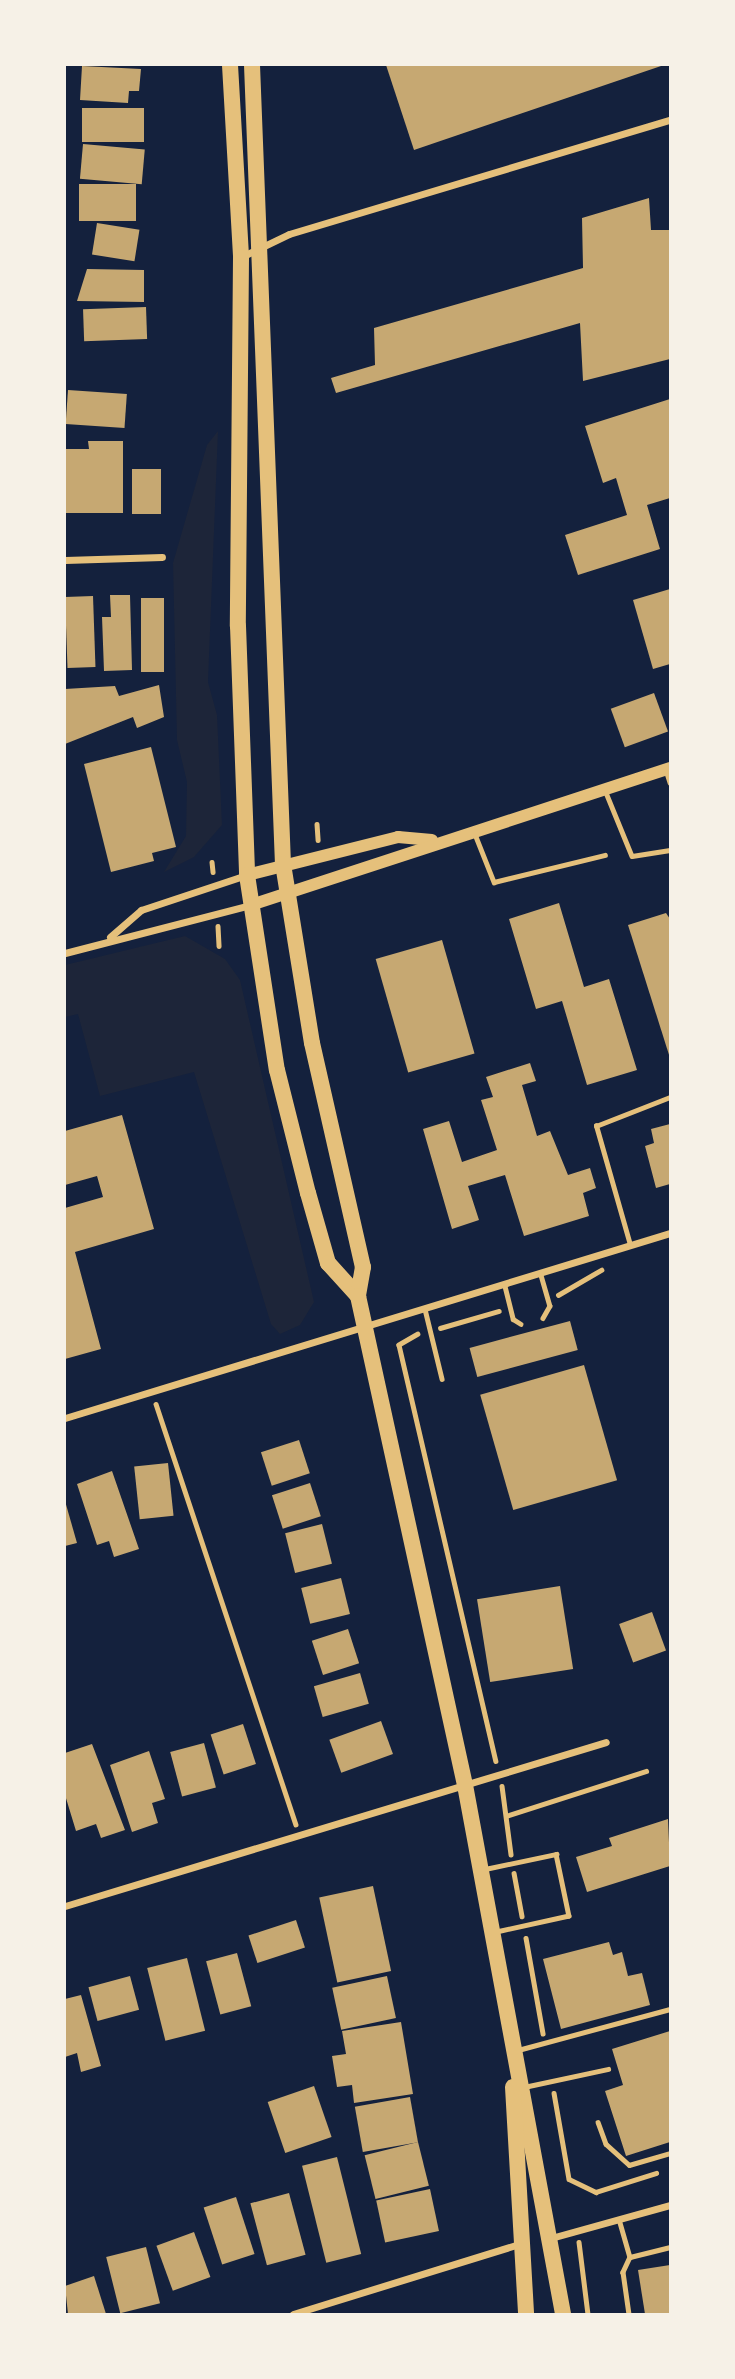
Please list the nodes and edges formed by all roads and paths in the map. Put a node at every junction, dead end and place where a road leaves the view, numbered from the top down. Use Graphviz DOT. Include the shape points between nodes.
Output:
graph roads {
  1 [pos="230,65"];
  2 [pos="252,65"];
  3 [pos="670,120"];
  4 [pos="262,247"];
  5 [pos="241,258"];
  6 [pos="162,557"];
  7 [pos="65,560"];
  8 [pos="669,774"];
  9 [pos="605,789"];
  10 [pos="474,829"];
  11 [pos="436,841"];
  12 [pos="670,850"];
  13 [pos="605,855"];
  14 [pos="283,864"];
  15 [pos="247,875"];
  16 [pos="287,892"];
  17 [pos="251,905"];
  18 [pos="109,938"];
  19 [pos="65,953"];
  20 [pos="670,1097"];
  21 [pos="670,1233"];
  22 [pos="630,1246"];
  23 [pos="606,1267"];
  24 [pos="541,1275"];
  25 [pos="505,1286"];
  26 [pos="358,1296"];
  27 [pos="548,1297"];
  28 [pos="510,1308"];
  29 [pos="425,1309"];
  30 [pos="543,1318"];
  31 [pos="521,1324"];
  32 [pos="365,1330"];
  33 [pos="430,1331"];
  34 [pos="442,1379"];
  35 [pos="151,1390"];
  36 [pos="65,1418"];
  37 [pos="606,1742"];
  38 [pos="646,1771"];
  39 [pos="499,1775"];
  40 [pos="465,1785"];
  41 [pos="506,1816"];
  42 [pos="300,1836"];
  43 [pos="513,1863"];
  44 [pos="481,1870"];
  45 [pos="65,1906"];
  46 [pos="524,1926"];
  47 [pos="492,1933"];
  48 [pos="670,2008"];
  49 [pos="545,2043"];
  50 [pos="513,2052"];
  51 [pos="608,2069"];
  52 [pos="552,2082"];
  53 [pos="517,2089"];
  54 [pos="598,2122"];
  55 [pos="670,2153"];
  56 [pos="670,2169"];
  57 [pos="670,2205"];
  58 [pos="620,2219"];
  59 [pos="578,2234"];
  60 [pos="551,2238"];
  61 [pos="523,2242"];
  62 [pos="670,2247"];
  63 [pos="630,2257"];
  64 [pos="293,2314"];
  65 [pos="526,2314"];
  66 [pos="563,2314"];
  67 [pos="588,2314"];
  68 [pos="629,2314"];
  1 -- 5 [label="highway"];
  2 -- 4 [label="highway"];
  3 -- 4 [label="street"];
  4 -- 5 [label="street"];
  4 -- 14 [label="highway"];
  5 -- 15 [label="highway" via="238,626"];
  6 -- 7 [label="street"];
  8 -- 9 [label="street"];
  9 -- 10 [label="street"];
  9 -- 12 [label="lane" via="632,856"];
  10 -- 11 [label="street"];
  10 -- 13 [label="lane" via="494,882"];
  11 -- 14 [label="street" via="398,837"];
  11 -- 16 [label="street"];
  14 -- 15 [label="street"];
  14 -- 16 [label="highway"];
  15 -- 17 [label="highway"];
  15 -- 18 [label="street" via="141,910"];
  16 -- 17 [label="street"];
  16 -- 26 [label="highway" via="312,1043 363,1267"];
  17 -- 18 [label="street" via="144,935"];
  17 -- 26 [label="highway" via="277,1070 308,1193 328,1263"];
  18 -- 19 [label="street"];
  20 -- 22 [label="lane" via="597,1126"];
  21 -- 22 [label="street"];
  22 -- 24 [label="street"];
  23 -- 27 [label="path" via="576,1289"];
  24 -- 25 [label="street"];
  24 -- 27 [label="lane"];
  25 -- 28 [label="lane"];
  25 -- 29 [label="street"];
  26 -- 32 [label="highway"];
  27 -- 30 [label="lane"];
  28 -- 31 [label="lane"];
  28 -- 33 [label="path"];
  29 -- 32 [label="street"];
  29 -- 33 [label="lane"];
  32 -- 35 [label="street" via="335,1333"];
  32 -- 40 [label="highway"];
  33 -- 34 [label="lane"];
  33 -- 39 [label="path" via="398,1345"];
  35 -- 36 [label="street"];
  35 -- 42 [label="path"];
  37 -- 39 [label="street"];
  38 -- 41 [label="path"];
  39 -- 40 [label="street"];
  39 -- 41 [label="path"];
  40 -- 42 [label="street"];
  40 -- 44 [label="highway"];
  41 -- 43 [label="path"];
  42 -- 45 [label="street"];
  43 -- 44 [label="lane"];
  43 -- 46 [label="path"];
  43 -- 46 [label="lane" via="556,1854 569,1916"];
  44 -- 47 [label="highway"];
  46 -- 47 [label="lane"];
  46 -- 49 [label="path"];
  47 -- 50 [label="highway"];
  48 -- 49 [label="lane"];
  49 -- 50 [label="lane"];
  50 -- 53 [label="highway"];
  51 -- 52 [label="lane"];
  52 -- 53 [label="lane"];
  52 -- 56 [label="path" via="569,2179 596,2192"];
  53 -- 60 [label="highway"];
  53 -- 61 [label="highway"];
  54 -- 55 [label="lane" via="606,2144 629,2165"];
  57 -- 58 [label="street"];
  58 -- 59 [label="street"];
  58 -- 63 [label="lane"];
  59 -- 60 [label="street"];
  59 -- 67 [label="path"];
  60 -- 66 [label="highway"];
  61 -- 64 [label="street"];
  61 -- 65 [label="highway"];
  62 -- 63 [label="lane"];
  63 -- 68 [label="lane" via="623,2272"];
}
